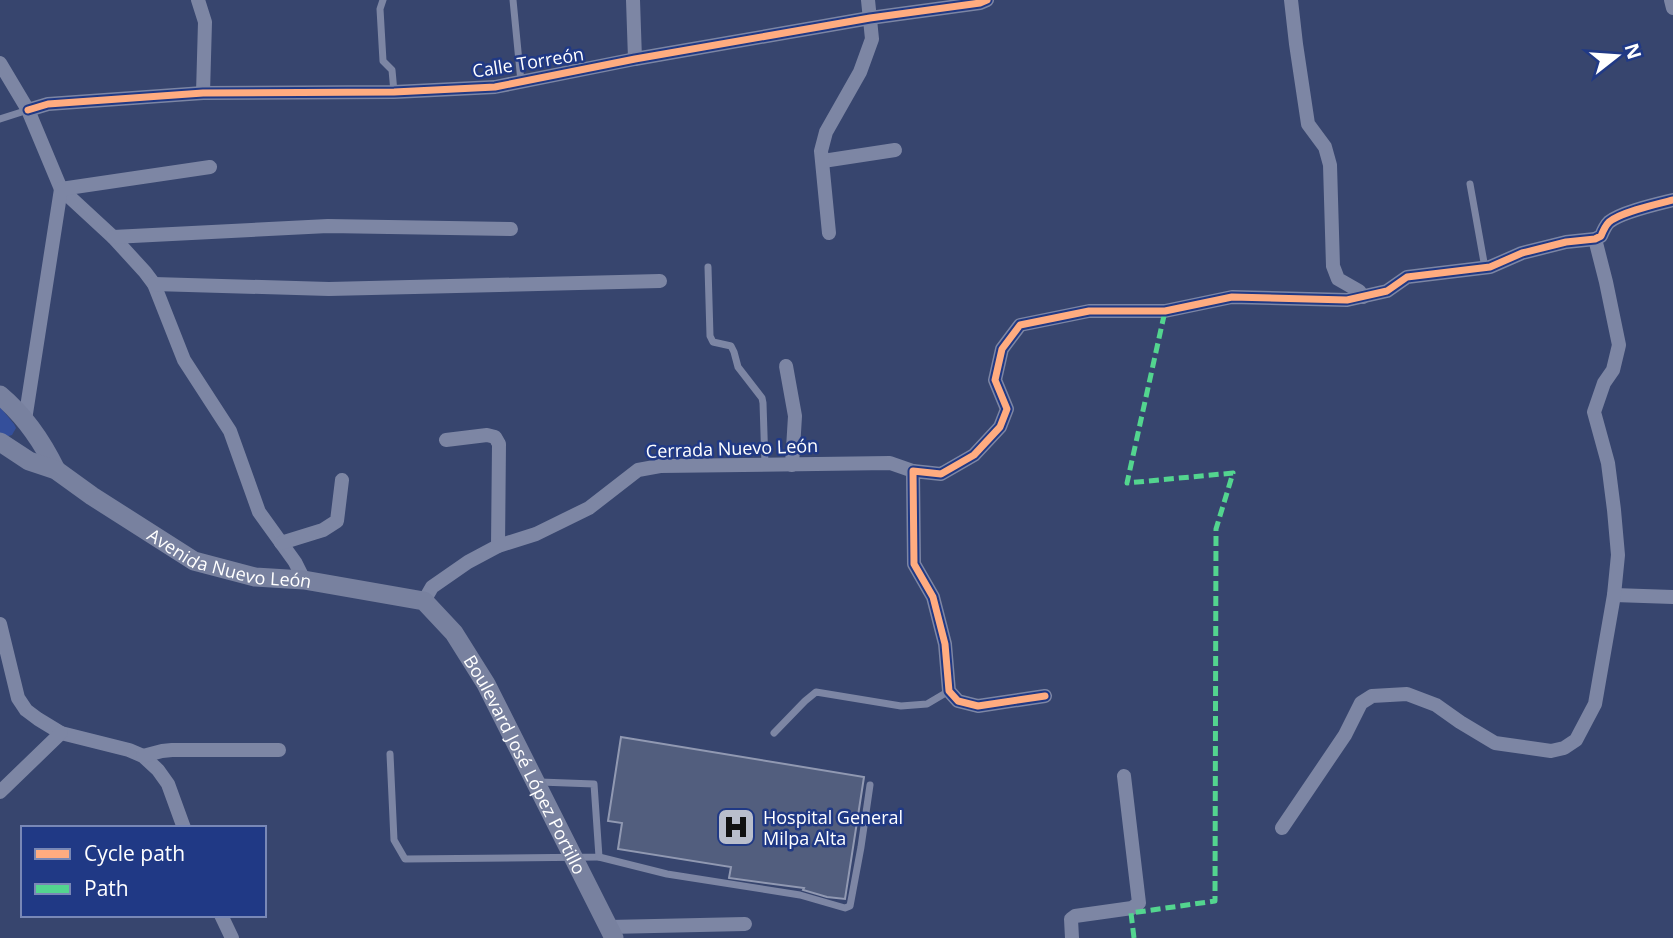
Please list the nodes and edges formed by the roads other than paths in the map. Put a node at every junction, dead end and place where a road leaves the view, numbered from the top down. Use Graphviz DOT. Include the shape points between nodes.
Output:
graph roads {
  1 [pos="198,0"];
  2 [pos="383,0"];
  3 [pos="513,0"];
  4 [pos="632,0"];
  5 [pos="868,0"];
  6 [pos="987,0"];
  7 [pos="1292,0"];
  8 [pos="1671,0"];
  9 [pos="1673,8"];
  10 [pos="870,18"];
  11 [pos="635,59"];
  12 [pos="0,63"];
  13 [pos="521,82"];
  14 [pos="394,92"];
  15 [pos="203,93"];
  16 [pos="28,110"];
  17 [pos="0,119"];
  18 [pos="895,150"];
  19 [pos="822,161"];
  20 [pos="210,167"];
  21 [pos="1470,184"];
  22 [pos="61,189"];
  23 [pos="1673,200"];
  24 [pos="512,229"];
  25 [pos="829,233"];
  26 [pos="113,237"];
  27 [pos="1595,239"];
  28 [pos="708,267"];
  29 [pos="1485,268"];
  30 [pos="660,281"];
  31 [pos="154,284"];
  32 [pos="1363,296"];
  33 [pos="786,366"];
  34 [pos="0,395"];
  35 [pos="25,420"];
  36 [pos="446,440"];
  37 [pos="1,443"];
  38 [pos="765,465"];
  39 [pos="792,465"];
  40 [pos="56,470"];
  41 [pos="913,471"];
  42 [pos="342,480"];
  43 [pos="281,543"];
  44 [pos="499,546"];
  45 [pos="304,580"];
  46 [pos="1614,595"];
  47 [pos="1673,597"];
  48 [pos="424,601"];
  49 [pos="0,624"];
  50 [pos="949,691"];
  51 [pos="1045,696"];
  52 [pos="61,733"];
  53 [pos="774,733"];
  54 [pos="279,750"];
  55 [pos="390,754"];
  56 [pos="142,756"];
  57 [pos="1124,776"];
  58 [pos="534,782"];
  59 [pos="870,785"];
  60 [pos="0,792"];
  61 [pos="183,826"];
  62 [pos="1282,828"];
  63 [pos="599,857"];
  64 [pos="573,859"];
  65 [pos="222,917"];
  66 [pos="746,923"];
  67 [pos="611,932"];
  68 [pos="232,938"];
  69 [pos="1072,938"];
  1 -- 15 [label="street" via="205,22"];
  2 -- 14 [label="lane" via="383,61 392,70"];
  3 -- 13 [label="lane"];
  4 -- 11 [label="street"];
  5 -- 10 [label="street"];
  6 -- 10 [label="street, Calle Torreón"];
  7 -- 32 [label="street" via="1308,124 1325,147 1330,165 1333,266 1338,279"];
  8 -- 9 [label="street"];
  10 -- 11 [label="street, Calle Torreón"];
  10 -- 19 [label="street" via="872,39 860,72 826,132"];
  11 -- 13 [label="street, Calle Torreón"];
  12 -- 16 [label="street"];
  13 -- 14 [label="street, Calle Torreón"];
  14 -- 15 [label="street, Calle Torreón"];
  15 -- 16 [label="street, Calle Torreón" via="48,104"];
  16 -- 17 [label="lane"];
  16 -- 22 [label="street"];
  18 -- 19 [label="street"];
  19 -- 25 [label="street"];
  20 -- 22 [label="street"];
  21 -- 29 [label="lane"];
  22 -- 26 [label="street"];
  22 -- 35 [label="street"];
  23 -- 27 [label="street" via="1610,221"];
  24 -- 26 [label="street" via="328,226"];
  26 -- 31 [label="street"];
  27 -- 29 [label="street, Cerrada Nuevo León" via="1522,253"];
  27 -- 46 [label="street" via="1619,345 1594,412 1608,463 1614,510 1618,555"];
  28 -- 38 [label="lane" via="710,336 713,342 731,346 738,367 762,398"];
  29 -- 32 [label="street, Cerrada Nuevo León" via="1408,277 1387,291"];
  30 -- 31 [label="street" via="329,289"];
  31 -- 43 [label="street" via="184,360 230,431 259,512"];
  32 -- 41 [label="street, Cerrada Nuevo León" via="1347,300 1232,297 1165,310 1089,311 1020,325 1002,349 995,380 1007,409 1000,427 974,455 941,474"];
  33 -- 39 [label="street" via="795,416"];
  34 -- 35 [label="main road, Avenida Nuevo León"];
  35 -- 37 [label="main road" via="22,435"];
  35 -- 40 [label="main road, Avenida Nuevo León"];
  36 -- 44 [label="street" via="487,435 499,444"];
  37 -- 40 [label="main road, Avenida Nuevo León" via="29,461"];
  38 -- 39 [label="street, Cerrada Nuevo León"];
  38 -- 44 [label="street, Cerrada Nuevo León" via="638,470 589,508"];
  39 -- 41 [label="street, Cerrada Nuevo León" via="890,463"];
  40 -- 45 [label="main road, Avenida Nuevo León" via="194,561 255,577"];
  41 -- 50 [label="street" via="914,564 933,597 945,644"];
  42 -- 43 [label="street" via="337,521"];
  43 -- 45 [label="street"];
  44 -- 48 [label="street, Cerrada Nuevo León" via="432,587"];
  45 -- 48 [label="main road, Avenida Nuevo León"];
  46 -- 47 [label="street"];
  46 -- 62 [label="street" via="1595,704 1576,740 1551,751 1495,743 1436,705 1407,694 1372,696 1361,703 1345,735"];
  48 -- 58 [label="main road, Boulevard José López Portillo" via="454,633 480,674"];
  49 -- 52 [label="street" via="18,698 26,710"];
  50 -- 51 [label="street" via="958,701 978,706"];
  50 -- 53 [label="lane" via="927,705 901,706 817,692"];
  52 -- 56 [label="street"];
  52 -- 60 [label="street"];
  54 -- 56 [label="street" via="172,750"];
  55 -- 64 [label="lane" via="394,840 405,859"];
  56 -- 61 [label="street" via="168,784"];
  57 -- 69 [label="street" via="1139,903 1076,916 1071,919"];
  58 -- 63 [label="lane" via="594,784"];
  58 -- 64 [label="main road, Boulevard José López Portillo"];
  59 -- 63 [label="lane" via="850,906 845,908 800,895 667,874"];
  63 -- 64 [label="lane"];
  64 -- 67 [label="main road, Boulevard José López Portillo"];
  65 -- 68 [label="street"];
  66 -- 67 [label="street"];
}
